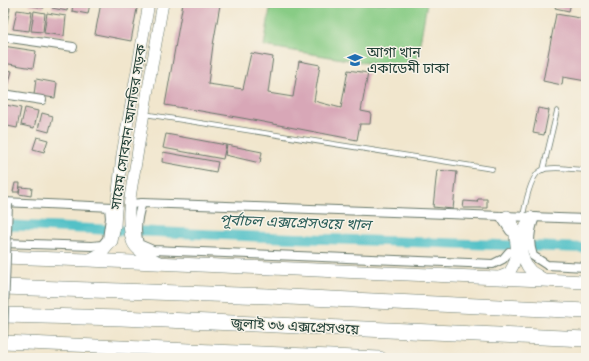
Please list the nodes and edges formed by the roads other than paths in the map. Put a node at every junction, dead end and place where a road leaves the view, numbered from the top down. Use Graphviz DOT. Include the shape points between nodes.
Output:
graph roads {
  1 [pos="149,3"];
  2 [pos="164,3"];
  3 [pos="3,37"];
  4 [pos="72,47"];
  5 [pos="3,94"];
  6 [pos="42,100"];
  7 [pos="557,111"];
  8 [pos="144,114"];
  9 [pos="492,169"];
  10 [pos="543,170"];
  11 [pos="586,170"];
  12 [pos="5,203"];
  13 [pos="142,203"];
  14 [pos="132,210"];
  15 [pos="113,211"];
  16 [pos="529,219"];
  17 [pos="586,219"];
  18 [pos="507,221"];
  19 [pos="110,240"];
  20 [pos="136,242"];
  21 [pos="3,243"];
  22 [pos="509,252"];
  23 [pos="3,257"];
  24 [pos="88,260"];
  25 [pos="164,264"];
  26 [pos="586,267"];
  27 [pos="497,278"];
  28 [pos="545,280"];
  29 [pos="586,282"];
  30 [pos="3,287"];
  31 [pos="586,310"];
  32 [pos="3,314"];
  33 [pos="3,337"];
  34 [pos="586,339"];
  35 [pos="3,342"];
  36 [pos="308,357"];
  37 [pos="380,358"];
  1 -- 15 [label="street, সায়েম সোবহান আনভির সড়ক"];
  2 -- 8 [label="street, সায়েম সোবহান আনভির সড়ক"];
  3 -- 4 [label="street"];
  5 -- 6 [label="street"];
  7 -- 10 [label="lane"];
  8 -- 9 [label="lane"];
  8 -- 14 [label="street, সায়েম সোবহান আনভির সড়ক"];
  10 -- 11 [label="lane"];
  10 -- 16 [label="lane" via="539,171 530,186"];
  12 -- 15 [label="street"];
  12 -- 33 [label="street, bridge"];
  13 -- 14 [label="street"];
  13 -- 14 [label="street"];
  13 -- 18 [label="street"];
  14 -- 20 [label="street, সায়েম সোবহান আনভির সড়ক" via="130,227"];
  15 -- 19 [label="street, সায়েম সোবহান আনভির সড়ক" via="115,226"];
  16 -- 17 [label="street"];
  16 -- 18 [label="street"];
  16 -- 26 [label="street" via="533,256 547,265"];
  16 -- 28 [label="street" via="522,238 522,253 531,271"];
  18 -- 27 [label="street" via="514,226 517,254 509,273"];
  19 -- 21 [label="street" via="92,246"];
  19 -- 24 [label="street" via="102,252"];
  20 -- 22 [label="street" via="153,250 493,264"];
  20 -- 25 [label="street" via="136,247 145,255"];
  23 -- 24 [label="main road"];
  24 -- 25 [label="main road"];
  25 -- 27 [label="main road"];
  27 -- 28 [label="main road"];
  28 -- 29 [label="main road"];
  30 -- 31 [label="highway, জুলাই ৩৬ এক্সপ্রেসওয়ে"];
  32 -- 34 [label="highway, জুলাই ৩৬ এক্সপ্রেসওয়ে"];
  35 -- 36 [label="main road"];
  36 -- 37 [label="main road"];
}
